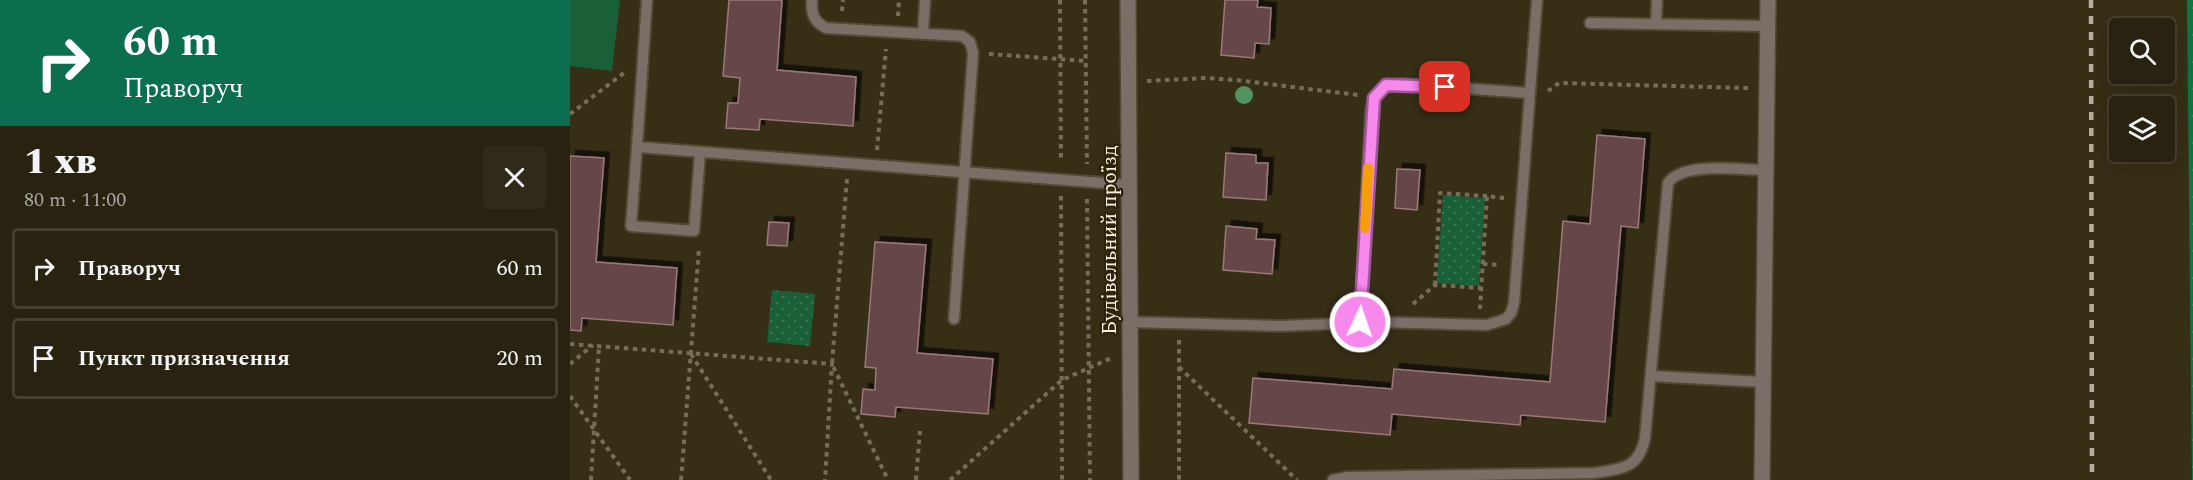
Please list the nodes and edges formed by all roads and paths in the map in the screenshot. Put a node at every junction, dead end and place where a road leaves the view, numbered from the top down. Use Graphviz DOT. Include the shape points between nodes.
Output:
graph roads {
  1 [pos="647,0"];
  2 [pos="812,0"];
  3 [pos="926,0"];
  4 [pos="1060,0"];
  5 [pos="1085,0"];
  6 [pos="1128,0"];
  7 [pos="1537,0"];
  8 [pos="1657,0"];
  9 [pos="1768,0"];
  10 [pos="1590,22"];
  11 [pos="1656,24"];
  12 [pos="1767,26"];
  13 [pos="887,32"];
  14 [pos="923,33"];
  15 [pos="973,53"];
  16 [pos="1060,59"];
  17 [pos="1086,61"];
  18 [pos="642,71"];
  19 [pos="1129,81"];
  20 [pos="1767,88"];
  21 [pos="1529,93"];
  22 [pos="1374,98"];
  23 [pos="570,114"];
  24 [pos="637,147"];
  25 [pos="700,153"];
  26 [pos="848,163"];
  27 [pos="875,165"];
  28 [pos="1765,170"];
  29 [pos="964,172"];
  30 [pos="1061,180"];
  31 [pos="1087,182"];
  32 [pos="1130,185"];
  33 [pos="1487,196"];
  34 [pos="1521,199"];
  35 [pos="694,231"];
  36 [pos="1435,285"];
  37 [pos="1481,288"];
  38 [pos="954,320"];
  39 [pos="1130,322"];
  40 [pos="1360,322"];
  41 [pos="1392,322"];
  42 [pos="1178,323"];
  43 [pos="1479,325"];
  44 [pos="570,344"];
  45 [pos="593,345"];
  46 [pos="599,346"];
  47 [pos="1131,349"];
  48 [pos="690,353"];
  49 [pos="570,364"];
  50 [pos="832,364"];
  51 [pos="1179,367"];
  52 [pos="1089,368"];
  53 [pos="1651,376"];
  54 [pos="1062,380"];
  55 [pos="1763,382"];
  56 [pos="570,396"];
  57 [pos="595,430"];
  58 [pos="920,431"];
  59 [pos="591,480"];
  60 [pos="630,480"];
  61 [pos="681,480"];
  62 [pos="771,480"];
  63 [pos="825,480"];
  64 [pos="888,480"];
  65 [pos="916,480"];
  66 [pos="950,480"];
  67 [pos="1062,480"];
  68 [pos="1090,480"];
  69 [pos="1131,480"];
  70 [pos="1179,480"];
  71 [pos="1297,480"];
  72 [pos="1333,480"];
  73 [pos="1762,480"];
  1 -- 18 [label="lane"];
  2 -- 13 [label="lane" via="813,16 826,28"];
  3 -- 14 [label="lane"];
  4 -- 16 [label="path"];
  5 -- 17 [label="path"];
  6 -- 19 [label="street, Будівельний проїзд"];
  7 -- 21 [label="lane"];
  8 -- 11 [label="lane"];
  9 -- 12 [label="street"];
  10 -- 11 [label="lane"];
  11 -- 12 [label="lane"];
  12 -- 20 [label="street"];
  13 -- 14 [label="lane"];
  13 -- 27 [label="path"];
  14 -- 15 [label="lane" via="962,36 970,42"];
  15 -- 16 [label="path"];
  15 -- 29 [label="lane"];
  16 -- 17 [label="path"];
  16 -- 30 [label="path"];
  17 -- 31 [label="path"];
  18 -- 23 [label="path" via="630,69"];
  18 -- 24 [label="lane"];
  19 -- 22 [label="path" via="1236,80"];
  19 -- 32 [label="street, Будівельний проїзд"];
  20 -- 21 [label="path" via="1559,83 1544,94"];
  20 -- 28 [label="street"];
  21 -- 22 [label="lane" via="1403,84 1386,85"];
  21 -- 34 [label="lane"];
  22 -- 40 [label="lane"];
  24 -- 25 [label="lane"];
  24 -- 35 [label="lane" via="631,226"];
  25 -- 26 [label="lane"];
  25 -- 35 [label="lane"];
  26 -- 27 [label="lane"];
  26 -- 50 [label="path"];
  27 -- 29 [label="lane"];
  28 -- 53 [label="lane" via="1689,170 1672,176 1668,183"];
  28 -- 55 [label="street"];
  29 -- 30 [label="lane"];
  29 -- 38 [label="lane"];
  30 -- 31 [label="lane"];
  30 -- 54 [label="path"];
  31 -- 32 [label="lane"];
  31 -- 52 [label="path"];
  32 -- 39 [label="street, Будівельний проїзд"];
  33 -- 34 [label="path"];
  33 -- 36 [label="path" via="1440,193"];
  33 -- 37 [label="path"];
  34 -- 43 [label="lane" via="1511,313 1496,323"];
  35 -- 48 [label="path" via="699,244"];
  36 -- 37 [label="path"];
  36 -- 41 [label="path"];
  37 -- 43 [label="path"];
  39 -- 42 [label="lane"];
  39 -- 47 [label="street, Будівельний проїзд"];
  40 -- 41 [label="lane"];
  40 -- 42 [label="lane" via="1282,326"];
  41 -- 43 [label="lane"];
  42 -- 51 [label="path"];
  44 -- 45 [label="path"];
  45 -- 46 [label="path"];
  45 -- 49 [label="path"];
  46 -- 48 [label="path"];
  46 -- 57 [label="path"];
  47 -- 52 [label="path"];
  47 -- 69 [label="street, Будівельний проїзд"];
  48 -- 50 [label="path"];
  48 -- 61 [label="path"];
  48 -- 62 [label="path"];
  50 -- 63 [label="path"];
  50 -- 64 [label="path"];
  51 -- 70 [label="path"];
  51 -- 71 [label="path"];
  52 -- 54 [label="path"];
  52 -- 68 [label="path"];
  53 -- 55 [label="lane"];
  53 -- 72 [label="lane" via="1643,452 1626,467 1553,475"];
  54 -- 66 [label="path"];
  54 -- 67 [label="path"];
  55 -- 73 [label="street"];
  56 -- 57 [label="path"];
  57 -- 59 [label="path"];
  57 -- 60 [label="path"];
  58 -- 65 [label="path"];
}
